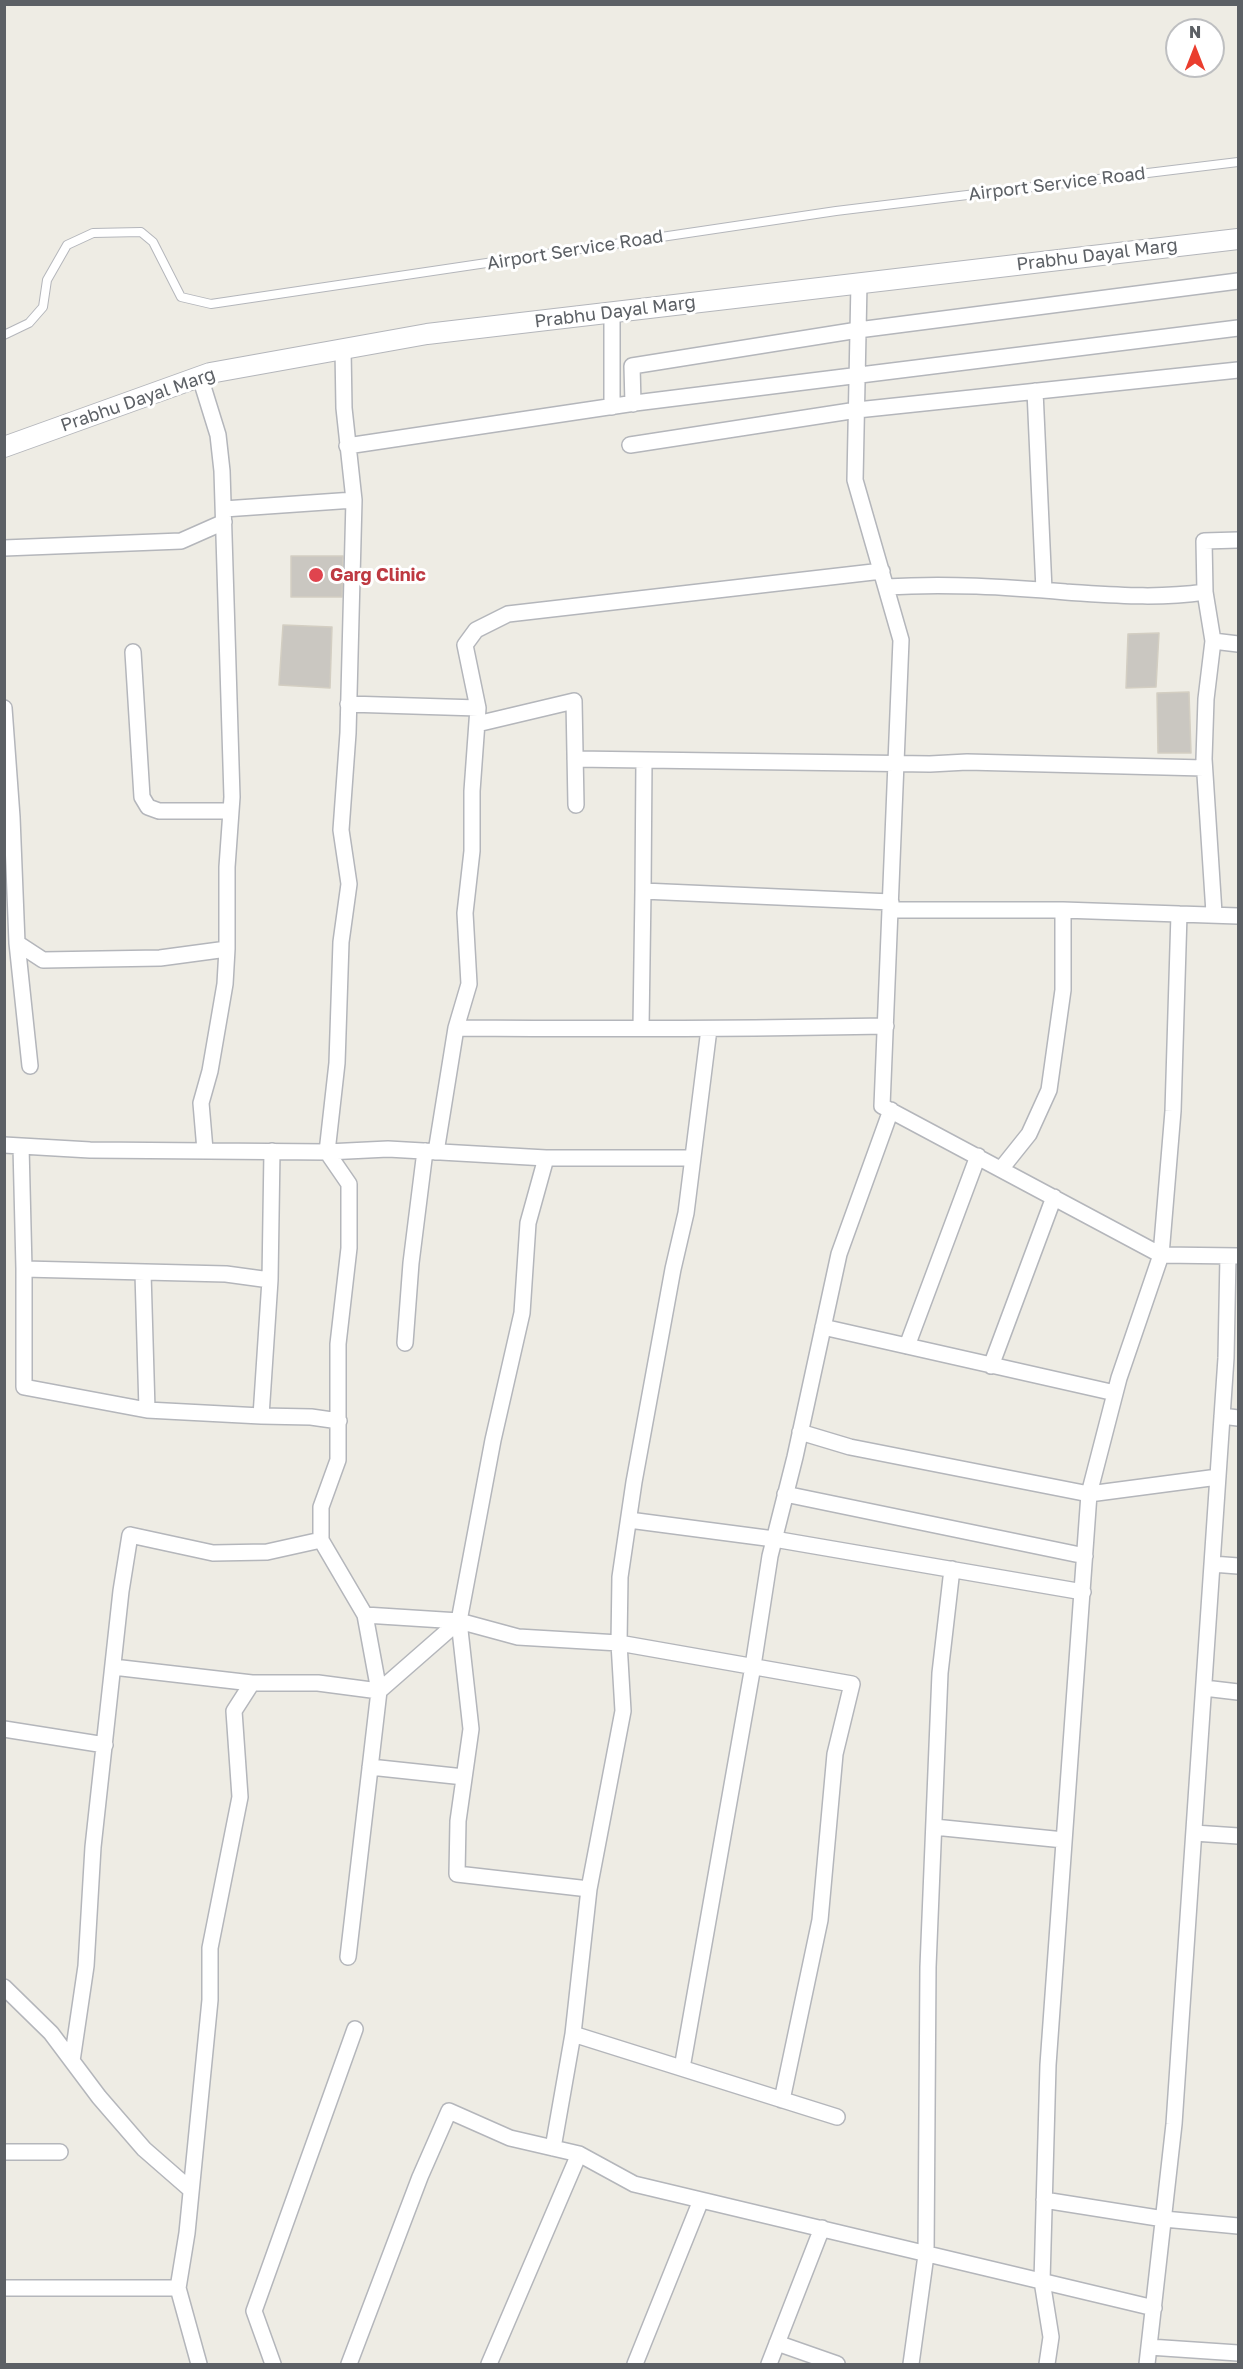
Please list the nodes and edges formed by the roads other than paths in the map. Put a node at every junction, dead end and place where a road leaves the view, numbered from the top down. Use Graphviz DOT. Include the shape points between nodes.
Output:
graph roads {
  1 [pos="1239,162"];
  2 [pos="1239,239"];
  3 [pos="1239,280"];
  4 [pos="859,283"];
  5 [pos="612,312"];
  6 [pos="1239,328"];
  7 [pos="858,330"];
  8 [pos="4,335"];
  9 [pos="343,349"];
  10 [pos="1239,370"];
  11 [pos="857,376"];
  12 [pos="200,377"];
  13 [pos="1035,392"];
  14 [pos="633,404"];
  15 [pos="612,407"];
  16 [pos="857,410"];
  17 [pos="630,445"];
  18 [pos="347,446"];
  19 [pos="4,447"];
  20 [pos="354,500"];
  21 [pos="224,515"];
  22 [pos="1239,540"];
  23 [pos="4,548"];
  24 [pos="882,571"];
  25 [pos="886,587"];
  26 [pos="1044,590"];
  27 [pos="1205,592"];
  28 [pos="1213,641"];
  29 [pos="1239,644"];
  30 [pos="133,652"];
  31 [pos="348,704"];
  32 [pos="4,708"];
  33 [pos="478,708"];
  34 [pos="477,724"];
  35 [pos="575,759"];
  36 [pos="644,760"];
  37 [pos="897,763"];
  38 [pos="1204,768"];
  39 [pos="576,805"];
  40 [pos="231,811"];
  41 [pos="8,818"];
  42 [pos="643,891"];
  43 [pos="891,906"];
  44 [pos="1063,910"];
  45 [pos="1179,914"];
  46 [pos="1214,914"];
  47 [pos="1239,916"];
  48 [pos="17,943"];
  49 [pos="226,950"];
  50 [pos="886,1026"];
  51 [pos="641,1027"];
  52 [pos="456,1028"];
  53 [pos="708,1029"];
  54 [pos="30,1066"];
  55 [pos="891,1110"];
  56 [pos="4,1145"];
  57 [pos="21,1146"];
  58 [pos="205,1150"];
  59 [pos="272,1151"];
  60 [pos="431,1151"];
  61 [pos="327,1152"];
  62 [pos="978,1156"];
  63 [pos="546,1158"];
  64 [pos="692,1158"];
  65 [pos="1001,1169"];
  66 [pos="1054,1197"];
  67 [pos="1161,1255"];
  68 [pos="1233,1256"];
  69 [pos="24,1269"];
  70 [pos="143,1273"];
  71 [pos="270,1280"];
  72 [pos="823,1327"];
  73 [pos="405,1343"];
  74 [pos="907,1346"];
  75 [pos="991,1366"];
  76 [pos="1115,1393"];
  77 [pos="147,1410"];
  78 [pos="261,1416"];
  79 [pos="1222,1416"];
  80 [pos="1239,1418"];
  81 [pos="339,1421"];
  82 [pos="800,1432"];
  83 [pos="1218,1477"];
  84 [pos="785,1494"];
  85 [pos="1089,1494"];
  86 [pos="628,1520"];
  87 [pos="774,1539"];
  88 [pos="321,1540"];
  89 [pos="1085,1556"];
  90 [pos="1212,1564"];
  91 [pos="1239,1566"];
  92 [pos="952,1569"];
  93 [pos="1083,1592"];
  94 [pos="365,1615"];
  95 [pos="459,1621"];
  96 [pos="619,1644"];
  97 [pos="113,1666"];
  98 [pos="753,1666"];
  99 [pos="252,1683"];
  100 [pos="1204,1688"];
  101 [pos="379,1691"];
  102 [pos="1239,1692"];
  103 [pos="4,1730"];
  104 [pos="105,1745"];
  105 [pos="370,1767"];
  106 [pos="464,1777"];
  107 [pos="934,1827"];
  108 [pos="1194,1833"];
  109 [pos="1239,1836"];
  110 [pos="1064,1840"];
  111 [pos="589,1889"];
  112 [pos="348,1958"];
  113 [pos="4,1988"];
  114 [pos="355,2029"];
  115 [pos="573,2034"];
  116 [pos="72,2061"];
  117 [pos="682,2068"];
  118 [pos="782,2100"];
  119 [pos="837,2117"];
  120 [pos="553,2148"];
  121 [pos="4,2152"];
  122 [pos="60,2152"];
  123 [pos="579,2154"];
  124 [pos="191,2190"];
  125 [pos="700,2200"];
  126 [pos="1044,2200"];
  127 [pos="1164,2219"];
  128 [pos="1239,2226"];
  129 [pos="822,2228"];
  130 [pos="926,2255"];
  131 [pos="1042,2281"];
  132 [pos="4,2288"];
  133 [pos="178,2288"];
  134 [pos="1154,2308"];
  135 [pos="777,2343"];
  136 [pos="1149,2347"];
  137 [pos="1239,2353"];
  138 [pos="199,2364"];
  139 [pos="273,2364"];
  140 [pos="349,2364"];
  141 [pos="489,2364"];
  142 [pos="635,2364"];
  143 [pos="769,2364"];
  144 [pos="837,2364"];
  145 [pos="911,2364"];
  146 [pos="1047,2364"];
  147 [pos="1147,2364"];
  1 -- 8 [label="lane, Airport Service Road" via="836,211 211,304 181,297 153,242 141,232 93,233 67,245 47,279 43,307 28,322"];
  2 -- 4 [label="street, Prabhu Dayal Marg"];
  3 -- 7 [label="street"];
  4 -- 5 [label="street, Prabhu Dayal Marg"];
  4 -- 7 [label="street"];
  5 -- 9 [label="street, Prabhu Dayal Marg" via="427,334"];
  5 -- 15 [label="street"];
  6 -- 11 [label="street"];
  7 -- 11 [label="street"];
  7 -- 14 [label="street" via="632,366"];
  9 -- 12 [label="street, Prabhu Dayal Marg"];
  9 -- 18 [label="street"];
  10 -- 13 [label="street"];
  11 -- 14 [label="street"];
  11 -- 16 [label="street"];
  12 -- 19 [label="street, Prabhu Dayal Marg"];
  12 -- 21 [label="street" via="218,435"];
  13 -- 16 [label="street"];
  13 -- 26 [label="street"];
  14 -- 15 [label="street"];
  15 -- 18 [label="street"];
  16 -- 17 [label="street"];
  16 -- 24 [label="street" via="855,480"];
  18 -- 20 [label="street"];
  20 -- 21 [label="street"];
  20 -- 31 [label="street"];
  21 -- 23 [label="street" via="182,541"];
  21 -- 40 [label="street"];
  22 -- 27 [label="street" via="1204,541"];
  24 -- 25 [label="street"];
  24 -- 33 [label="street" via="508,614 476,630 465,645"];
  25 -- 26 [label="street" via="934,584"];
  25 -- 37 [label="street" via="901,640"];
  26 -- 27 [label="street" via="1129,598"];
  27 -- 28 [label="street"];
  28 -- 29 [label="street"];
  28 -- 38 [label="street"];
  30 -- 40 [label="street" via="142,797 148,807 159,811"];
  31 -- 33 [label="street"];
  31 -- 61 [label="street" via="341,830 349,884 341,942 337,1063"];
  32 -- 41 [label="street"];
  33 -- 34 [label="street"];
  34 -- 35 [label="street" via="574,701"];
  34 -- 52 [label="street" via="472,851 465,913 469,984"];
  35 -- 36 [label="street"];
  35 -- 39 [label="street"];
  36 -- 37 [label="street"];
  36 -- 42 [label="street"];
  37 -- 38 [label="street"];
  37 -- 43 [label="street"];
  38 -- 46 [label="street"];
  40 -- 49 [label="street"];
  41 -- 48 [label="street"];
  42 -- 43 [label="street"];
  42 -- 51 [label="street"];
  43 -- 44 [label="street"];
  43 -- 50 [label="street"];
  44 -- 45 [label="street"];
  44 -- 65 [label="street" via="1063,990 1049,1090 1029,1134"];
  45 -- 46 [label="street"];
  45 -- 67 [label="street" via="1173,1111"];
  46 -- 47 [label="street"];
  48 -- 49 [label="street" via="43,960 160,958"];
  48 -- 54 [label="street"];
  49 -- 58 [label="street" via="219,1016 201,1103"];
  50 -- 53 [label="street"];
  50 -- 55 [label="street" via="882,1106"];
  51 -- 52 [label="street"];
  51 -- 53 [label="street"];
  52 -- 60 [label="street"];
  53 -- 64 [label="street"];
  55 -- 62 [label="street"];
  55 -- 72 [label="street" via="839,1254"];
  56 -- 57 [label="street"];
  57 -- 58 [label="street"];
  57 -- 69 [label="street"];
  58 -- 59 [label="street"];
  59 -- 61 [label="street"];
  59 -- 71 [label="street"];
  60 -- 61 [label="street"];
  60 -- 63 [label="street"];
  60 -- 73 [label="street" via="411,1263"];
  61 -- 81 [label="street" via="349,1184 349,1248 338,1344"];
  62 -- 65 [label="street"];
  62 -- 74 [label="street"];
  63 -- 64 [label="street"];
  63 -- 95 [label="street" via="528,1223 522,1313"];
  64 -- 86 [label="street" via="686,1213"];
  65 -- 66 [label="street"];
  66 -- 67 [label="street"];
  66 -- 75 [label="street"];
  67 -- 68 [label="street"];
  67 -- 76 [label="street"];
  68 -- 79 [label="street"];
  69 -- 70 [label="street"];
  69 -- 77 [label="street" via="24,1387"];
  70 -- 71 [label="street" via="226,1274"];
  70 -- 77 [label="street"];
  71 -- 78 [label="street"];
  72 -- 74 [label="street"];
  72 -- 82 [label="street"];
  74 -- 75 [label="street"];
  75 -- 76 [label="street"];
  76 -- 85 [label="street"];
  77 -- 78 [label="street"];
  78 -- 81 [label="street"];
  79 -- 80 [label="street"];
  79 -- 83 [label="street"];
  81 -- 88 [label="street" via="338,1460 321,1507"];
  82 -- 84 [label="street"];
  82 -- 85 [label="street" via="850,1447"];
  83 -- 85 [label="street"];
  83 -- 90 [label="street"];
  84 -- 87 [label="street"];
  84 -- 89 [label="street"];
  85 -- 89 [label="street"];
  86 -- 87 [label="street"];
  86 -- 96 [label="street" via="620,1577"];
  87 -- 92 [label="street"];
  87 -- 98 [label="street"];
  88 -- 94 [label="street"];
  88 -- 97 [label="street" via="267,1552 213,1553 130,1535"];
  89 -- 93 [label="street"];
  90 -- 91 [label="street"];
  90 -- 100 [label="street"];
  92 -- 93 [label="street"];
  92 -- 107 [label="street" via="940,1673"];
  93 -- 110 [label="street"];
  94 -- 95 [label="street"];
  94 -- 101 [label="street"];
  95 -- 96 [label="street" via="518,1636"];
  95 -- 101 [label="street"];
  95 -- 106 [label="street" via="471,1729"];
  96 -- 98 [label="street"];
  96 -- 111 [label="street" via="622,1712"];
  97 -- 99 [label="street"];
  97 -- 104 [label="street"];
  98 -- 117 [label="street"];
  98 -- 118 [label="street" via="852,1684 835,1754 820,1920"];
  99 -- 101 [label="street" via="318,1683"];
  99 -- 124 [label="street" via="234,1712 240,1797 210,1948 210,2000"];
  100 -- 102 [label="street"];
  100 -- 108 [label="street"];
  101 -- 105 [label="street"];
  103 -- 104 [label="street"];
  104 -- 116 [label="street" via="93,1847 86,1966"];
  105 -- 106 [label="street"];
  105 -- 112 [label="street"];
  106 -- 111 [label="street" via="457,1874"];
  107 -- 110 [label="street"];
  107 -- 130 [label="street" via="928,1967"];
  108 -- 109 [label="street"];
  108 -- 127 [label="street"];
  110 -- 126 [label="street" via="1048,2065"];
  111 -- 115 [label="street"];
  113 -- 116 [label="street" via="51,2033"];
  114 -- 139 [label="street" via="254,2311"];
  115 -- 117 [label="street"];
  115 -- 120 [label="street"];
  116 -- 124 [label="street" via="144,2149"];
  117 -- 118 [label="street"];
  118 -- 119 [label="street"];
  120 -- 123 [label="street"];
  120 -- 140 [label="street" via="510,2138 449,2111"];
  121 -- 122 [label="street"];
  123 -- 125 [label="street" via="634,2184"];
  123 -- 141 [label="street"];
  124 -- 133 [label="street"];
  125 -- 129 [label="street"];
  125 -- 142 [label="street"];
  126 -- 127 [label="street"];
  126 -- 131 [label="street"];
  127 -- 128 [label="street"];
  127 -- 134 [label="street"];
  129 -- 130 [label="street"];
  129 -- 135 [label="street"];
  130 -- 131 [label="street"];
  130 -- 145 [label="street"];
  131 -- 134 [label="street"];
  131 -- 146 [label="street" via="1051,2337"];
  132 -- 133 [label="street"];
  133 -- 138 [label="street"];
  134 -- 136 [label="street"];
  135 -- 143 [label="street"];
  135 -- 144 [label="street"];
  136 -- 137 [label="street"];
  136 -- 147 [label="street"];
}
